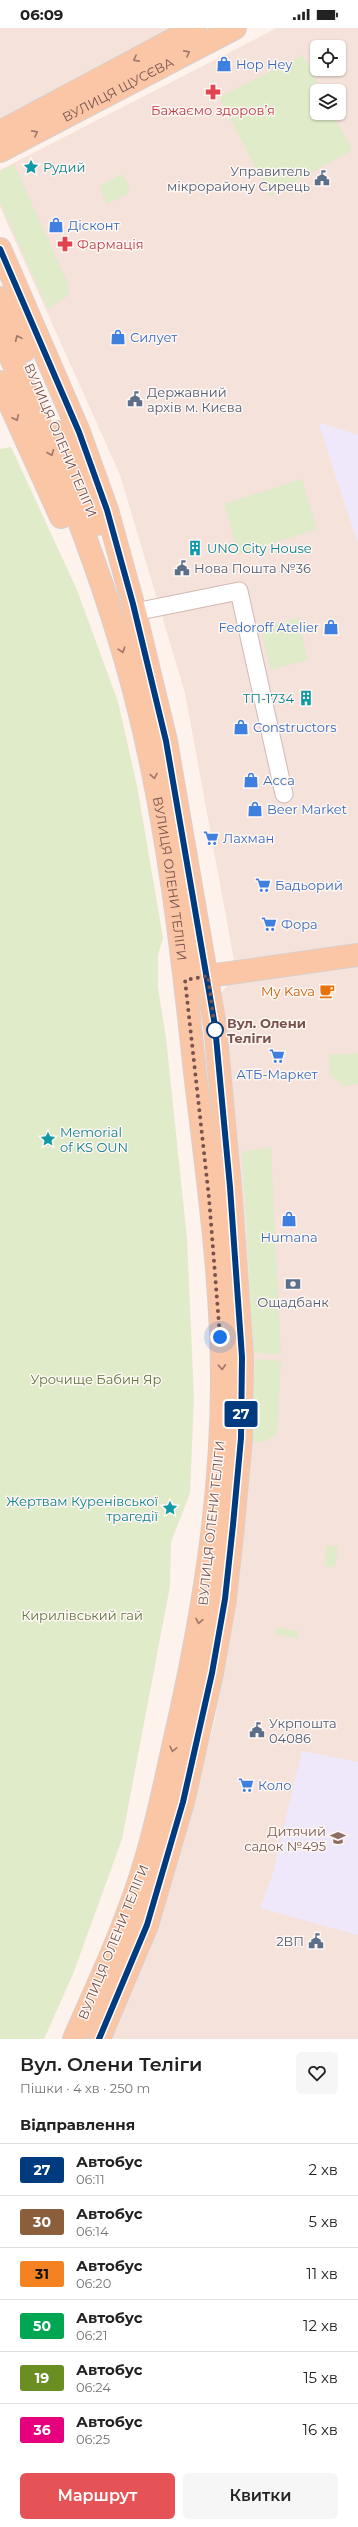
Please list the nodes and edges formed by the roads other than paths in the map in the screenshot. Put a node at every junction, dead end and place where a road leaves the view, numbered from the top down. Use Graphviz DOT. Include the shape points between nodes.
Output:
graph roads {
  1 [pos="196,28"];
  2 [pos="235,28"];
  3 [pos="0,132"];
  4 [pos="0,151"];
  5 [pos="0,249"];
  6 [pos="0,298"];
  7 [pos="0,334"];
  8 [pos="0,382"];
  9 [pos="134,608"];
  10 [pos="109,613"];
  11 [pos="284,794"];
  12 [pos="358,955"];
  13 [pos="208,976"];
  14 [pos="185,980"];
  15 [pos="74,2039"];
  16 [pos="99,2039"];
  1 -- 3 [label="main road, ВУЛИЦЯ ЩУСЄВА, one-way"];
  4 -- 2 [label="main road, ВУЛИЦЯ ЩУСЄВА, one-way"];
  5 -- 9 [label="main road, ВУЛИЦЯ ОЛЕНИ ТЕЛІГИ" via="79,432 107,510"];
  9 -- 6 [label="main road, ВУЛИЦЯ ОЛЕНИ ТЕЛІГИ, one-way"];
  7 -- 10 [label="main road, ВУЛИЦЯ ОЛЕНИ ТЕЛІГИ, one-way" via="88,546"];
  8 -- 10 [label="main road, ВУЛИЦЯ ОЛЕНИ ТЕЛІГИ, one-way" via="59,512"];
  9 -- 11 [label="street" via="239,591"];
  9 -- 13 [label="main road, ВУЛИЦЯ ОЛЕНИ ТЕЛІГИ" via="166,741"];
  10 -- 14 [label="main road, ВУЛИЦЯ ОЛЕНИ ТЕЛІГИ, one-way" via="130,676 162,815"];
  12 -- 13 [label="main road"];
  13 -- 14 [label="main road"];
  13 -- 16 [label="main road, ВУЛИЦЯ ОЛЕНИ ТЕЛІГИ" via="230,1187 242,1357 241,1438 233,1525 225,1599 212,1673 183,1802 147,1925"];
  14 -- 15 [label="main road, ВУЛИЦЯ ОЛЕНИ ТЕЛІГИ, one-way" via="218,1295 222,1378 216,1495 205,1588 191,1670 146,1860 124,1922"];
}
